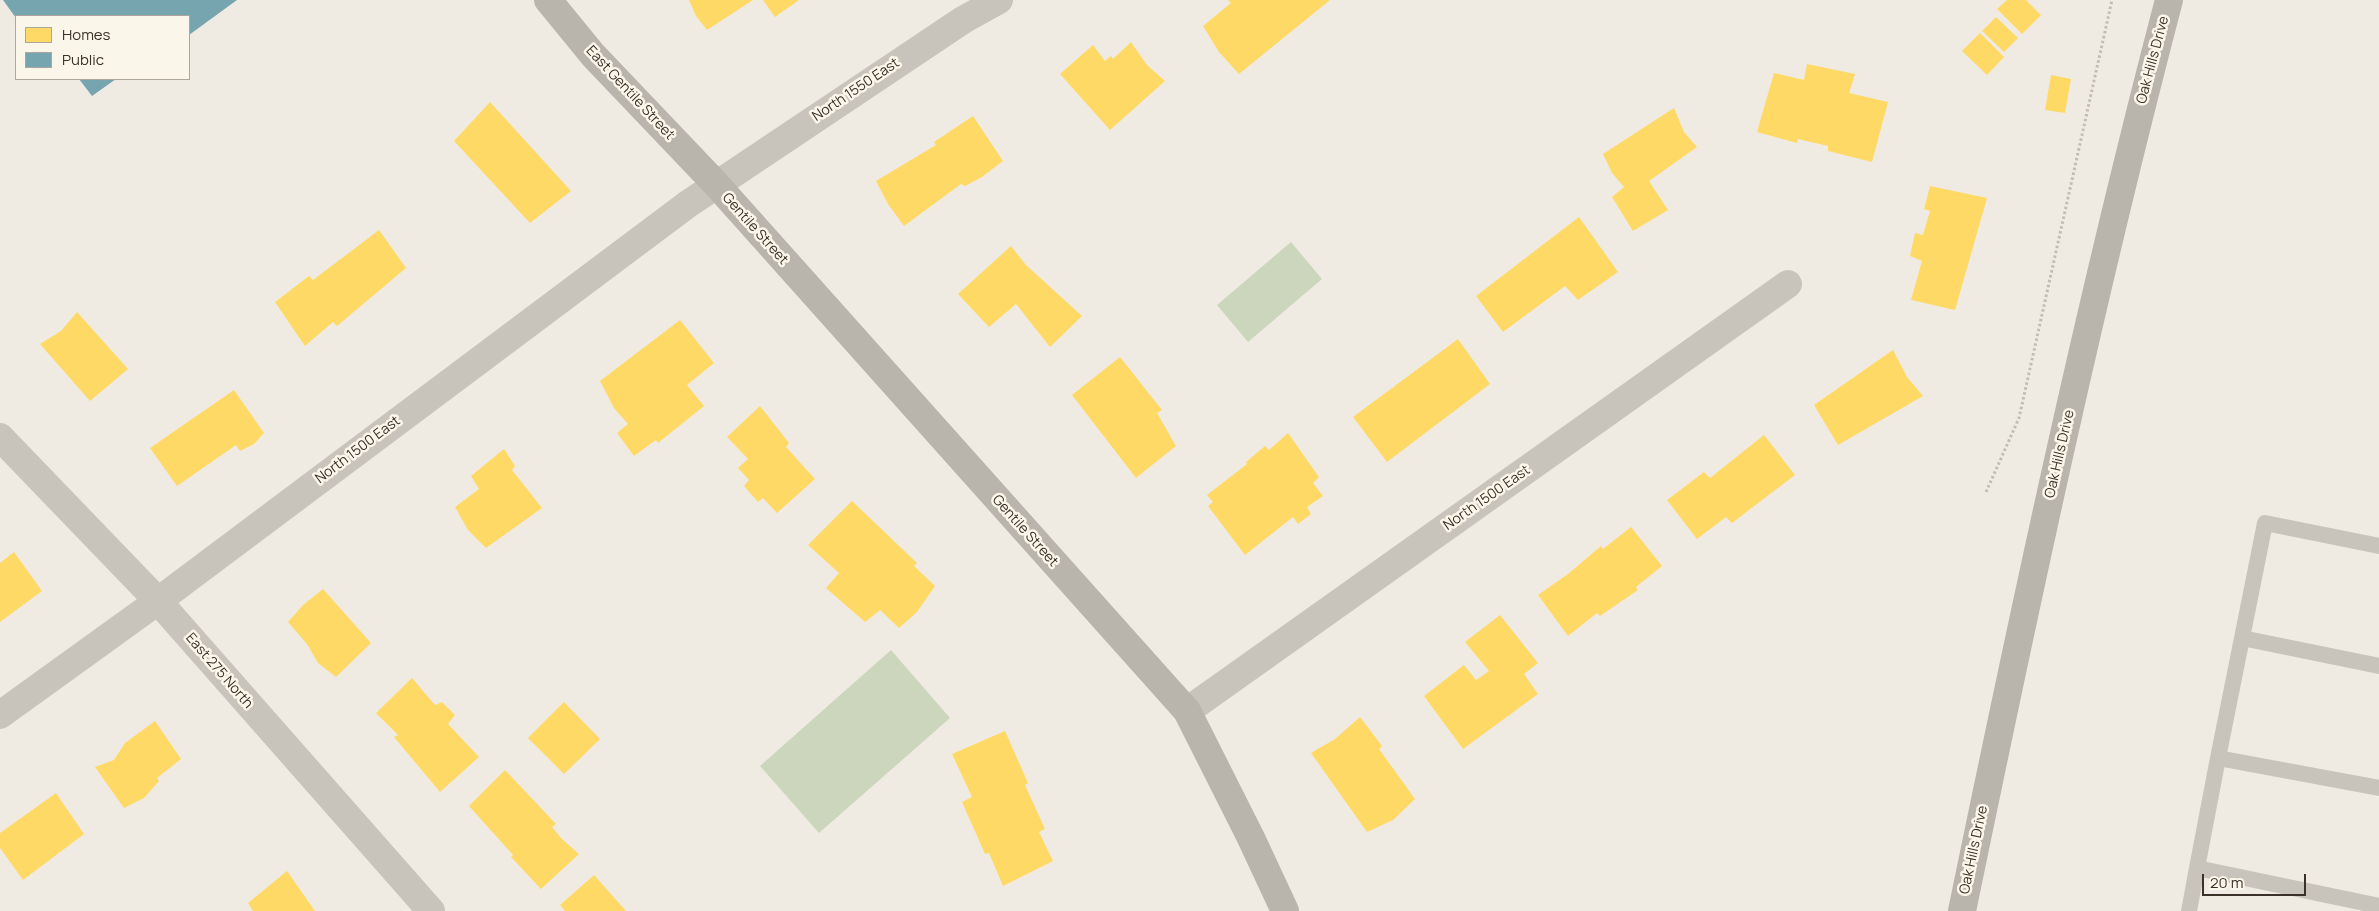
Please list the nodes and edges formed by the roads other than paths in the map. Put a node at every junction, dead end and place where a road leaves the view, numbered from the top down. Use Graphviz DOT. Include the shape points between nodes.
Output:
graph roads {
  1 [pos="548,0"];
  2 [pos="999,0"];
  3 [pos="2169,0"];
  4 [pos="716,184"];
  5 [pos="1788,284"];
  6 [pos="0,437"];
  7 [pos="2379,546"];
  8 [pos="158,600"];
  9 [pos="2242,638"];
  10 [pos="2379,666"];
  11 [pos="1186,712"];
  12 [pos="0,716"];
  13 [pos="2218,758"];
  14 [pos="2379,788"];
  15 [pos="2197,868"];
  16 [pos="2379,906"];
  17 [pos="431,911"];
  18 [pos="1285,911"];
  19 [pos="1962,911"];
  20 [pos="2189,911"];
  1 -- 4 [label="street, East Gentile Street" via="593,55"];
  2 -- 4 [label="street, North 1550 East" via="963,20"];
  3 -- 19 [label="street, Oak Hills Drive" via="2132,143 2023,613"];
  4 -- 8 [label="street, North 1500 East"];
  4 -- 11 [label="street, Gentile Street"];
  5 -- 11 [label="street, North 1500 East"];
  6 -- 8 [label="street, East 275 North"];
  7 -- 9 [label="lane" via="2265,523"];
  8 -- 12 [label="street, North 1500 East"];
  8 -- 17 [label="street, East 275 North"];
  9 -- 10 [label="lane"];
  9 -- 13 [label="lane"];
  11 -- 18 [label="street, Gentile Street"];
  13 -- 14 [label="lane"];
  13 -- 15 [label="lane"];
  15 -- 16 [label="lane"];
  15 -- 20 [label="lane"];
}
